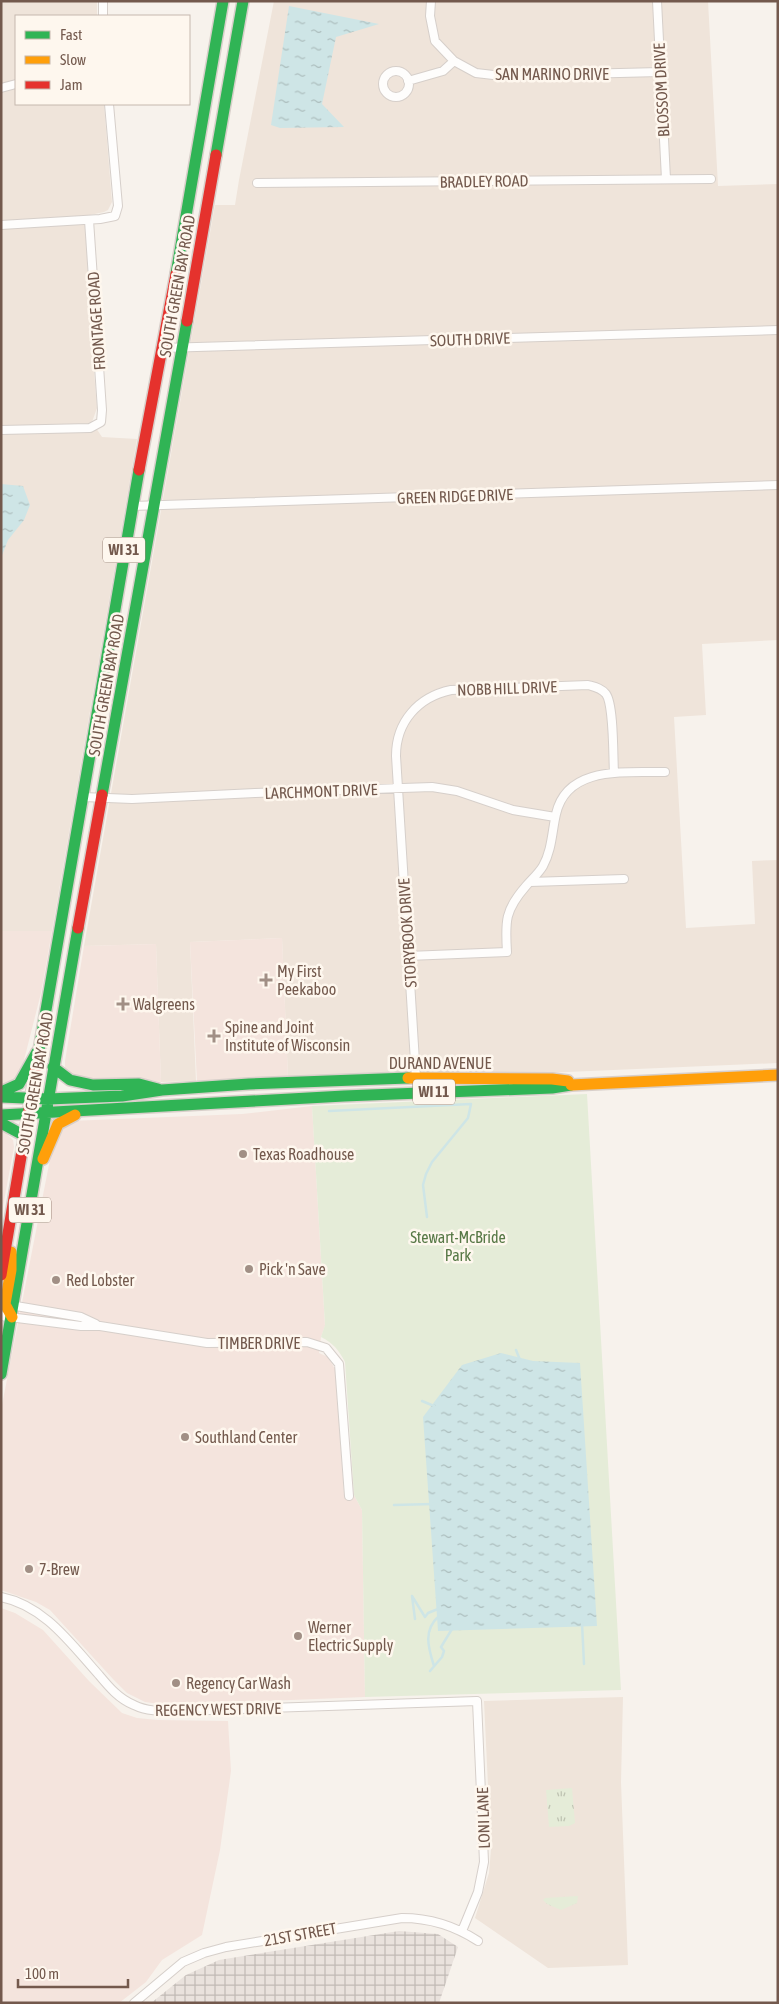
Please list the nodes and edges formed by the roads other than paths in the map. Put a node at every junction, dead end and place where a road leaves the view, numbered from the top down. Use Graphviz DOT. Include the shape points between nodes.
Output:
graph roads {
  1 [pos="103,1"];
  2 [pos="223,1"];
  3 [pos="244,1"];
  4 [pos="431,1"];
  5 [pos="657,1"];
  6 [pos="103,15"];
  7 [pos="454,61"];
  8 [pos="660,72"];
  9 [pos="408,81"];
  10 [pos="15,84"];
  11 [pos="1,88"];
  12 [pos="109,105"];
  13 [pos="666,179"];
  14 [pos="711,179"];
  15 [pos="258,183"];
  16 [pos="89,220"];
  17 [pos="1,226"];
  18 [pos="778,330"];
  19 [pos="183,347"];
  20 [pos="163,348"];
  21 [pos="1,430"];
  22 [pos="778,485"];
  23 [pos="155,505"];
  24 [pos="132,506"];
  25 [pos="666,772"];
  26 [pos="614,774"];
  27 [pos="398,788"];
  28 [pos="83,797"];
  29 [pos="103,798"];
  30 [pos="555,817"];
  31 [pos="624,879"];
  32 [pos="530,882"];
  33 [pos="408,956"];
  34 [pos="41,1045"];
  35 [pos="53,1067"];
  36 [pos="778,1075"];
  37 [pos="416,1078"];
  38 [pos="300,1082"];
  39 [pos="581,1083"];
  40 [pos="249,1084"];
  41 [pos="162,1090"];
  42 [pos="1,1092"];
  43 [pos="1,1097"];
  44 [pos="32,1099"];
  45 [pos="48,1099"];
  46 [pos="286,1100"];
  47 [pos="242,1103"];
  48 [pos="84,1112"];
  49 [pos="29,1114"];
  50 [pos="45,1114"];
  51 [pos="1,1115"];
  52 [pos="1,1123"];
  53 [pos="25,1136"];
  54 [pos="33,1188"];
  55 [pos="12,1214"];
  56 [pos="1,1275"];
  57 [pos="5,1312"];
  58 [pos="1,1374"];
  59 [pos="349,1496"];
  60 [pos="1,1597"];
  61 [pos="478,1701"];
  62 [pos="462,1931"];
  63 [pos="478,1940"];
  64 [pos="134,2003"];
  1 -- 6 [label="street"];
  2 -- 20 [label="main road, SOUTH GREEN BAY ROAD / WI 31"];
  3 -- 19 [label="main road, SOUTH GREEN BAY ROAD / WI 31"];
  4 -- 7 [label="street, SAN MARINO DRIVE" via="430,16 435,40"];
  5 -- 8 [label="street, BLOSSOM DRIVE"];
  7 -- 8 [label="street, SAN MARINO DRIVE" via="476,73 502,76"];
  7 -- 9 [label="street" via="443,71"];
  8 -- 13 [label="street, BLOSSOM DRIVE"];
  10 -- 11 [label="street"];
  12 -- 16 [label="street" via="118,206 115,216"];
  13 -- 14 [label="street, BRADLEY ROAD"];
  13 -- 15 [label="street, BRADLEY ROAD"];
  16 -- 17 [label="street"];
  16 -- 21 [label="street, FRONTAGE ROAD" via="101,422 90,428"];
  18 -- 19 [label="street, SOUTH DRIVE"];
  19 -- 20 [label="street, SOUTH DRIVE"];
  19 -- 23 [label="main road, SOUTH GREEN BAY ROAD / WI 31"];
  20 -- 24 [label="main road, SOUTH GREEN BAY ROAD / WI 31"];
  22 -- 23 [label="street, GREEN RIDGE DRIVE"];
  23 -- 24 [label="street, GREEN RIDGE DRIVE"];
  23 -- 29 [label="main road, SOUTH GREEN BAY ROAD / WI 31"];
  24 -- 28 [label="main road, SOUTH GREEN BAY ROAD / WI 31"];
  25 -- 26 [label="street"];
  26 -- 27 [label="street, NOBB HILL DRIVE" via="610,704 596,687 451,690 421,703 406,718 396,749"];
  26 -- 30 [label="street" via="592,776 576,784 564,796"];
  27 -- 29 [label="street, LARCHMONT DRIVE"];
  27 -- 30 [label="street, LARCHMONT DRIVE" via="432,787 457,791 513,810"];
  27 -- 33 [label="street, STORYBOOK DRIVE"];
  28 -- 29 [label="street, LARCHMONT DRIVE"];
  28 -- 34 [label="main road, SOUTH GREEN BAY ROAD / WI 31"];
  29 -- 35 [label="main road, SOUTH GREEN BAY ROAD / WI 31"];
  30 -- 32 [label="street" via="547,858"];
  31 -- 32 [label="street"];
  32 -- 33 [label="street" via="515,898 508,912 507,952"];
  33 -- 37 [label="street, STORYBOOK DRIVE"];
  34 -- 42 [label="main road" via="19,1084"];
  34 -- 44 [label="main road, SOUTH GREEN BAY ROAD / WI 31"];
  35 -- 41 [label="main road" via="70,1080 93,1085 139,1084"];
  35 -- 45 [label="main road, SOUTH GREEN BAY ROAD / WI 31"];
  36 -- 39 [label="main road, DURAND AVENUE / WI 11"];
  37 -- 38 [label="main road, DURAND AVENUE / WI 11"];
  37 -- 39 [label="main road, DURAND AVENUE / WI 11" via="552,1079"];
  38 -- 40 [label="main road, DURAND AVENUE / WI 11"];
  38 -- 46 [label="main road"];
  39 -- 46 [label="main road, DURAND AVENUE / WI 11" via="552,1088"];
  40 -- 41 [label="main road, DURAND AVENUE / WI 11"];
  40 -- 47 [label="main road" via="257,1093"];
  41 -- 45 [label="main road, DURAND AVENUE / WI 11" via="122,1096"];
  43 -- 44 [label="main road, DURAND AVENUE / WI 11"];
  44 -- 45 [label="main road, DURAND AVENUE / WI 11"];
  44 -- 49 [label="main road, SOUTH GREEN BAY ROAD / WI 31"];
  45 -- 50 [label="main road, SOUTH GREEN BAY ROAD / WI 31"];
  46 -- 47 [label="main road, DURAND AVENUE / WI 11"];
  47 -- 48 [label="main road, DURAND AVENUE / WI 11"];
  48 -- 50 [label="main road, DURAND AVENUE / WI 11"];
  48 -- 54 [label="main road" via="58,1124"];
  49 -- 50 [label="main road, DURAND AVENUE / WI 11"];
  49 -- 51 [label="main road, DURAND AVENUE / WI 11"];
  49 -- 53 [label="main road, SOUTH GREEN BAY ROAD / WI 31"];
  50 -- 54 [label="main road, SOUTH GREEN BAY ROAD / WI 31"];
  52 -- 53 [label="main road"];
  53 -- 55 [label="main road, SOUTH GREEN BAY ROAD / WI 31"];
  54 -- 57 [label="main road, SOUTH GREEN BAY ROAD / WI 31"];
  55 -- 56 [label="main road, SOUTH GREEN BAY ROAD / WI 31"];
  55 -- 57 [label="main road" via="11,1270"];
  57 -- 58 [label="main road, SOUTH GREEN BAY ROAD / WI 31"];
  57 -- 59 [label="street, TIMBER DRIVE" via="207,1343 307,1342 326,1348 339,1364"];
  60 -- 61 [label="street, REGENCY WEST DRIVE" via="46,1618 113,1691 133,1705 157,1712"];
  61 -- 62 [label="street, LONI LANE" via="484,1862 478,1892"];
  62 -- 63 [label="street, 21ST STREET"];
  62 -- 64 [label="street, 21ST STREET" via="425,1920 391,1918 226,1947 183,1962"];
}
